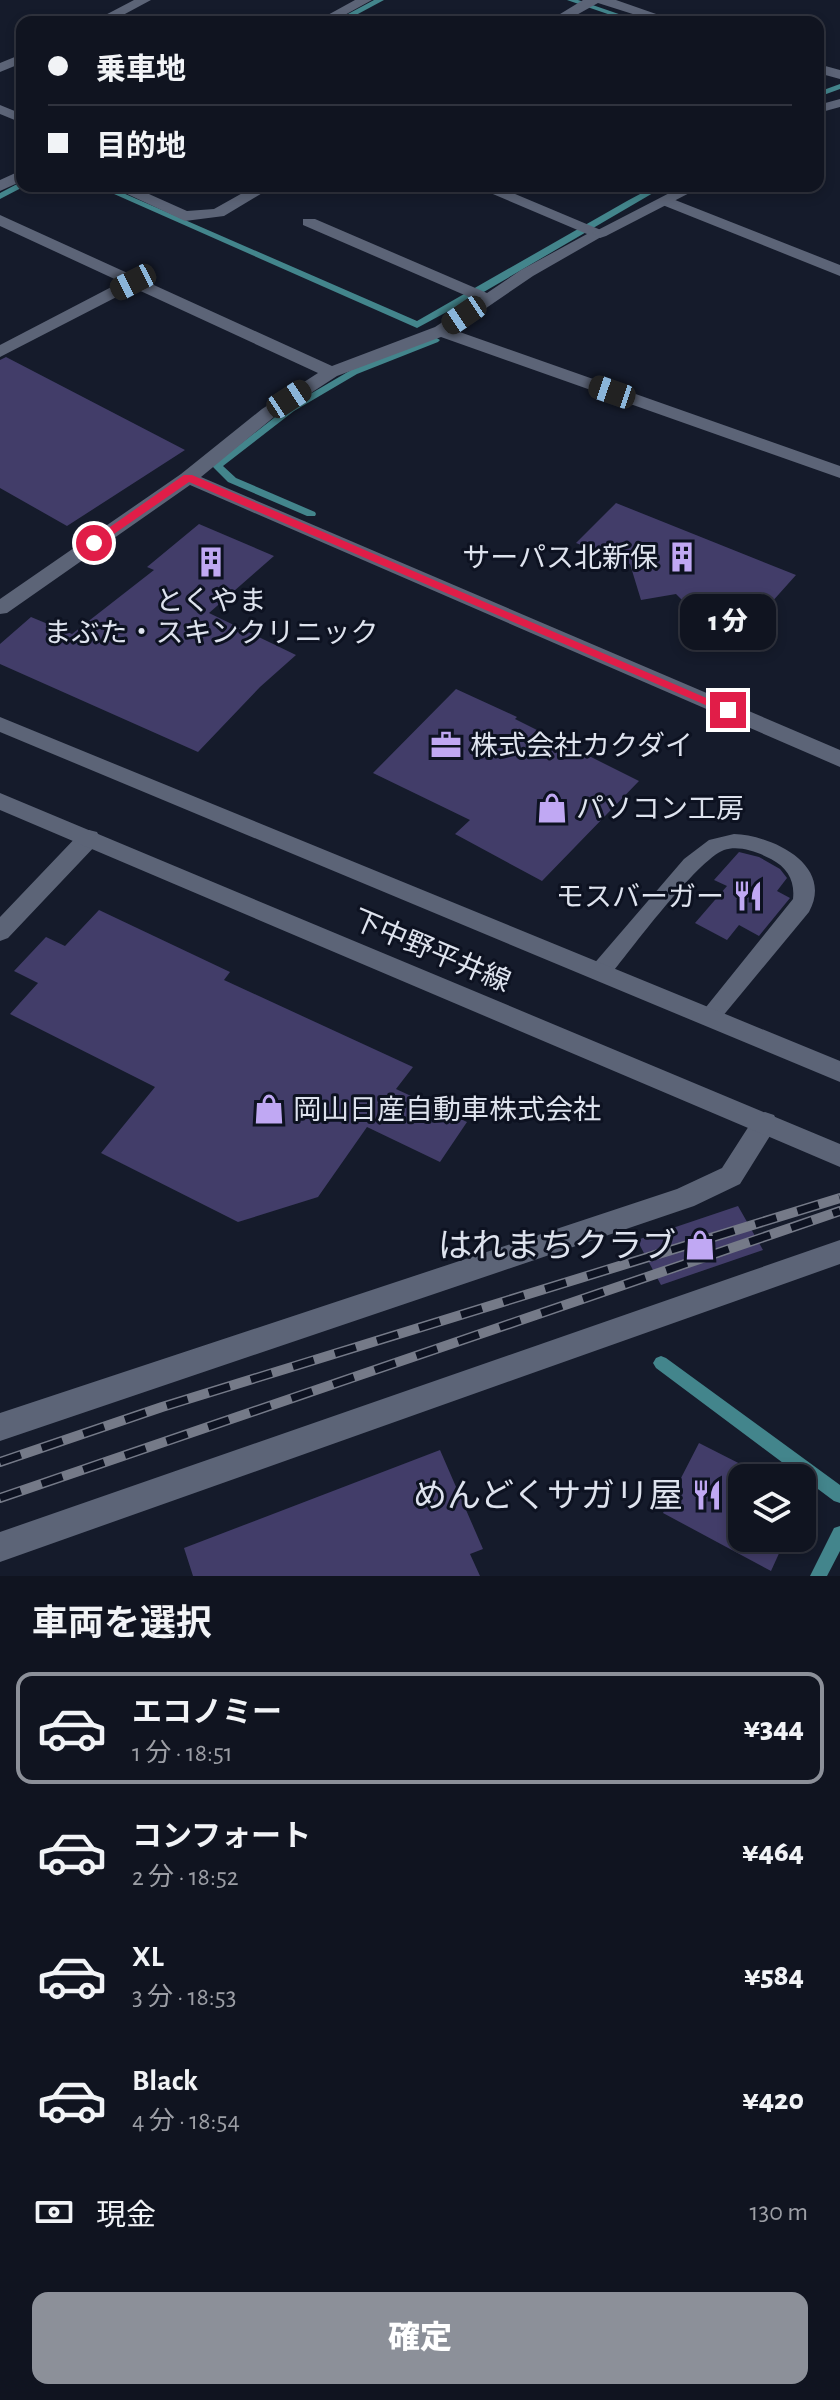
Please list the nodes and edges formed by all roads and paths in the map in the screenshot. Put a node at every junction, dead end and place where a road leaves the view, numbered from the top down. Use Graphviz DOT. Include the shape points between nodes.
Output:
graph roads {
  1 [pos="144,0"];
  2 [pos="365,0"];
  3 [pos="591,2"];
  4 [pos="111,16"];
  5 [pos="334,16"];
  6 [pos="565,16"];
  7 [pos="648,16"];
  8 [pos="131,192"];
  9 [pos="255,192"];
  10 [pos="497,192"];
  11 [pos="683,192"];
  12 [pos="665,201"];
  13 [pos="0,220"];
  14 [pos="309,222"];
  15 [pos="589,229"];
  16 [pos="840,271"];
  17 [pos="133,282"];
  18 [pos="480,295"];
  19 [pos="441,331"];
  20 [pos="0,352"];
  21 [pos="331,372"];
  22 [pos="840,472"];
  23 [pos="188,478"];
  24 [pos="0,608"];
  25 [pos="0,724"];
  26 [pos="840,759"];
  27 [pos="0,801"];
  28 [pos="89,838"];
  29 [pos="0,932"];
  30 [pos="600,972"];
  31 [pos="709,1017"];
  32 [pos="840,1072"];
  33 [pos="765,1123"];
  34 [pos="840,1156"];
  35 [pos="840,1252"];
  36 [pos="0,1427"];
  37 [pos="0,1547"];
  1 -- 4 [label="street"];
  2 -- 5 [label="street"];
  3 -- 6 [label="street"];
  3 -- 7 [label="street"];
  8 -- 9 [label="street" via="185,216 218,213"];
  10 -- 15 [label="street"];
  11 -- 12 [label="street"];
  12 -- 15 [label="street"];
  12 -- 16 [label="street"];
  13 -- 17 [label="street"];
  14 -- 18 [label="street"];
  15 -- 18 [label="street"];
  17 -- 20 [label="street"];
  17 -- 21 [label="street"];
  18 -- 19 [label="street"];
  19 -- 21 [label="street"];
  19 -- 22 [label="street"];
  21 -- 23 [label="street" via="268,413"];
  23 -- 24 [label="street"];
  23 -- 26 [label="street"];
  25 -- 30 [label="street, 下中野平井線"];
  27 -- 28 [label="street, 下中野平井線"];
  28 -- 29 [label="street"];
  28 -- 33 [label="street, 下中野平井線"];
  30 -- 31 [label="street, 下中野平井線"];
  30 -- 31 [label="lane" via="705,850 731,841 767,847 797,868 806,891 802,906"];
  31 -- 32 [label="street, 下中野平井線"];
  33 -- 34 [label="street, 下中野平井線"];
  33 -- 36 [label="street" via="731,1176 685,1198"];
  35 -- 37 [label="street"];
}
